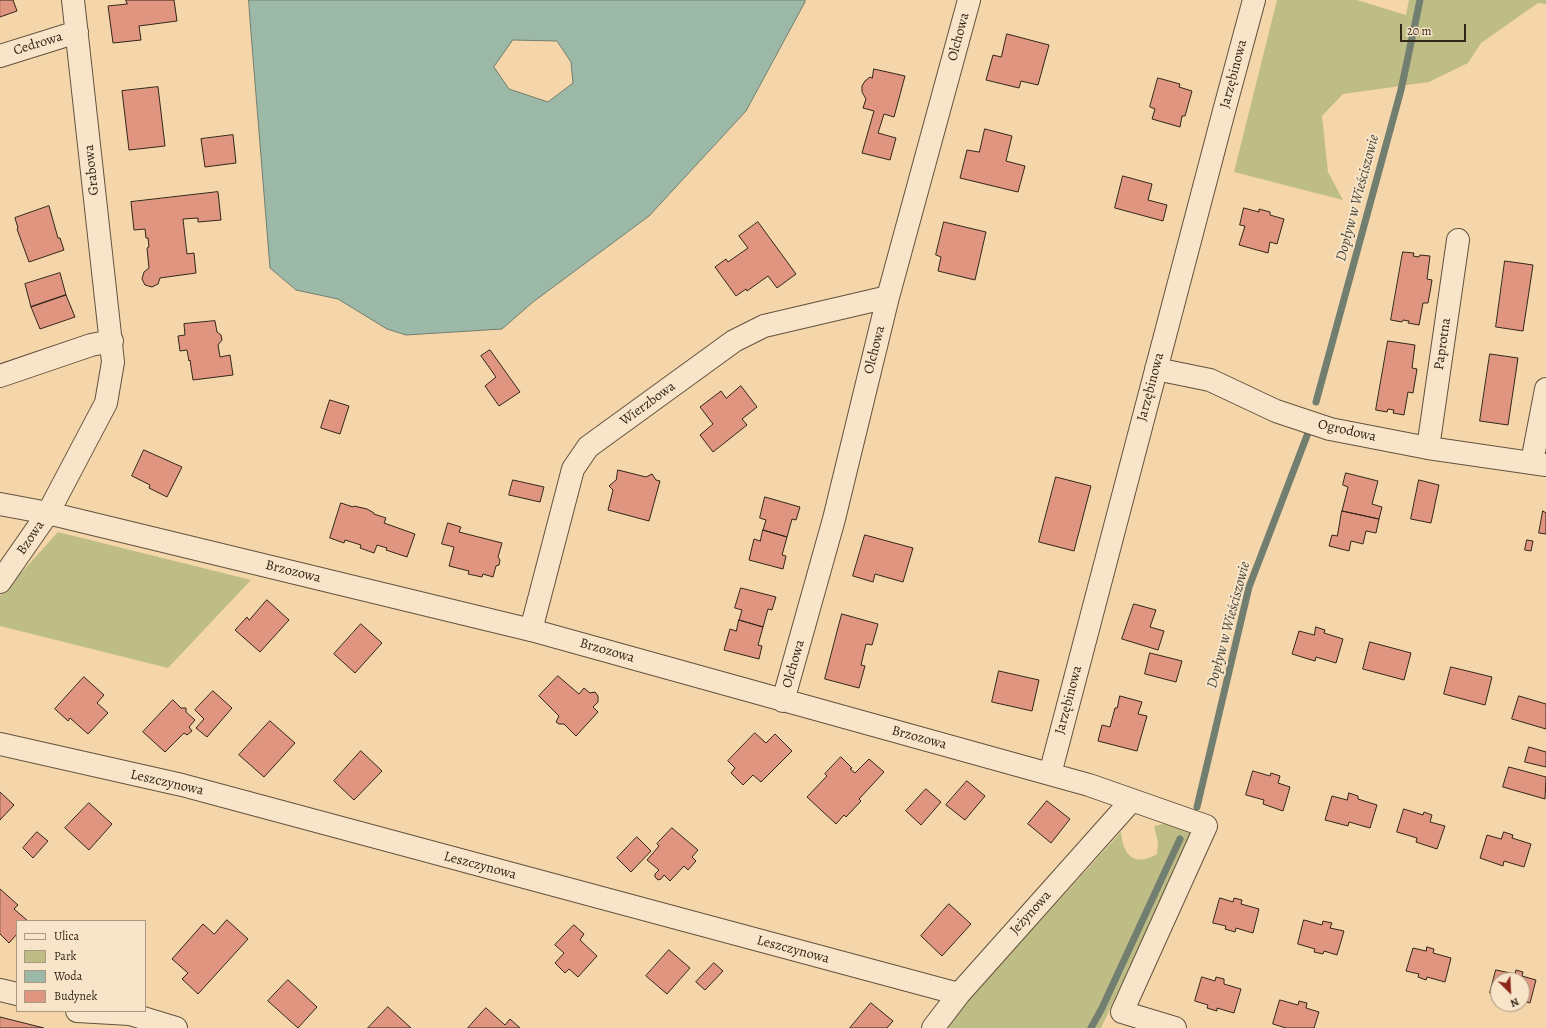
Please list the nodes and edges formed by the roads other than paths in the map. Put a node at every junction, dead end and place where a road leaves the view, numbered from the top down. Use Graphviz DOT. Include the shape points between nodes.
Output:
graph roads {
  1 [pos="73,0"];
  2 [pos="969,0"];
  3 [pos="1254,0"];
  4 [pos="77,32"];
  5 [pos="0,56"];
  6 [pos="1458,240"];
  7 [pos="888,297"];
  8 [pos="112,341"];
  9 [pos="1156,369"];
  10 [pos="0,376"];
  11 [pos="1546,389"];
  12 [pos="1428,448"];
  13 [pos="1539,464"];
  14 [pos="0,504"];
  15 [pos="48,513"];
  16 [pos="0,582"];
  17 [pos="531,630"];
  18 [pos="783,700"];
  19 [pos="0,744"];
  20 [pos="1050,774"];
  21 [pos="1132,800"];
  22 [pos="0,990"];
  23 [pos="16,994"];
  24 [pos="959,994"];
  25 [pos="78,1017"];
  26 [pos="176,1028"];
  27 [pos="933,1028"];
  28 [pos="1175,1028"];
  1 -- 4 [label="street, Grabowa"];
  2 -- 7 [label="street, Olchowa"];
  3 -- 9 [label="street, Jarzębinowa"];
  4 -- 5 [label="street, Cedrowa"];
  4 -- 8 [label="street, Grabowa"];
  6 -- 12 [label="street, Paprotna"];
  7 -- 17 [label="street, Wierzbowa" via="764,326 734,341 588,447 573,469"];
  7 -- 18 [label="street, Olchowa" via="834,518"];
  8 -- 10 [label="street" via="91,345"];
  8 -- 15 [label="street, Grabowa" via="113,362 106,403"];
  9 -- 12 [label="street, Ogrodowa" via="1210,380 1276,411 1330,429"];
  9 -- 20 [label="street, Jarzębinowa"];
  11 -- 13 [label="street"];
  12 -- 13 [label="street, Ogrodowa"];
  14 -- 15 [label="street, Brzozowa"];
  15 -- 16 [label="street, Bzowa"];
  15 -- 17 [label="street, Brzozowa"];
  17 -- 18 [label="street, Brzozowa"];
  18 -- 20 [label="street, Brzozowa"];
  19 -- 24 [label="street, Leszczynowa" via="182,785"];
  20 -- 21 [label="street, Brzozowa"];
  21 -- 24 [label="street, Jeżynowa"];
  21 -- 28 [label="street, Brzozowa" via="1206,826 1122,1012"];
  22 -- 23 [label="street"];
  24 -- 27 [label="street, Jeżynowa"];
  25 -- 26 [label="street" via="130,1014"];
}
